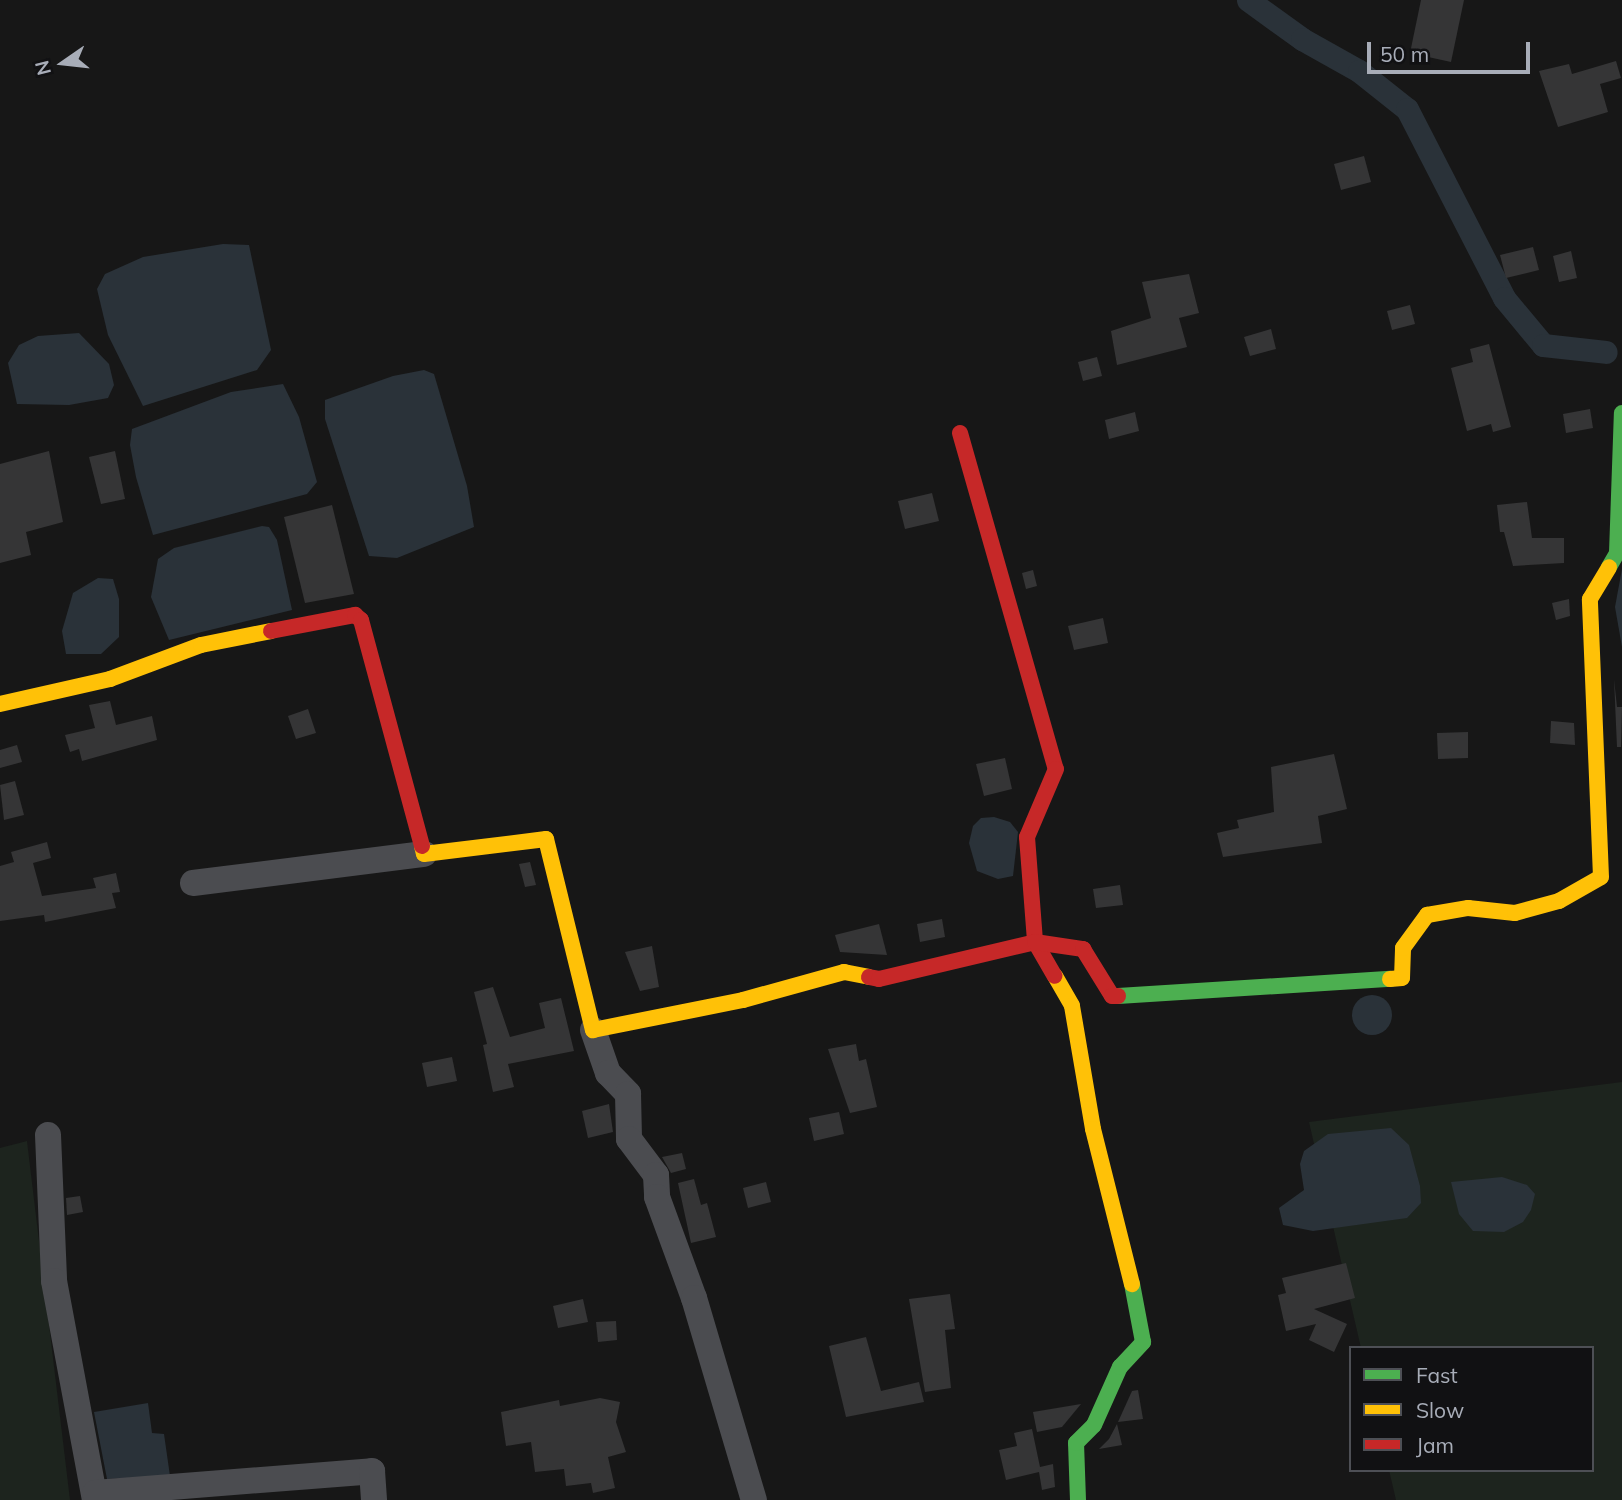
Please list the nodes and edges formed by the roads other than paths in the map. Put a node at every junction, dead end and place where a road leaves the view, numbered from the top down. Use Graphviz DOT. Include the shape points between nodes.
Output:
graph roads {
  1 [pos="1622,413"];
  2 [pos="960,433"];
  3 [pos="0,704"];
  4 [pos="424,854"];
  5 [pos="193,883"];
  6 [pos="1035,942"];
  7 [pos="593,1030"];
  8 [pos="48,1135"];
  9 [pos="95,1496"];
  10 [pos="374,1500"];
  11 [pos="754,1500"];
  12 [pos="1078,1500"];
  1 -- 6 [label="street" via="1617,553 1590,599 1601,877 1559,901 1515,913 1468,908 1427,915 1403,947 1402,978 1112,996 1083,949"];
  2 -- 6 [label="street" via="1056,769 1027,837"];
  3 -- 4 [label="street" via="110,679 201,645 355,615 361,620"];
  4 -- 5 [label="street"];
  4 -- 7 [label="street" via="546,839"];
  6 -- 7 [label="street" via="879,979 844,972 743,1000"];
  6 -- 12 [label="street" via="1072,1006 1093,1129 1123,1240 1143,1342 1120,1367 1094,1425 1076,1443"];
  7 -- 11 [label="street" via="608,1073 628,1094 629,1139 656,1175 657,1197 694,1298"];
  8 -- 9 [label="street" via="54,1281"];
  9 -- 10 [label="street" via="372,1471"];
}
